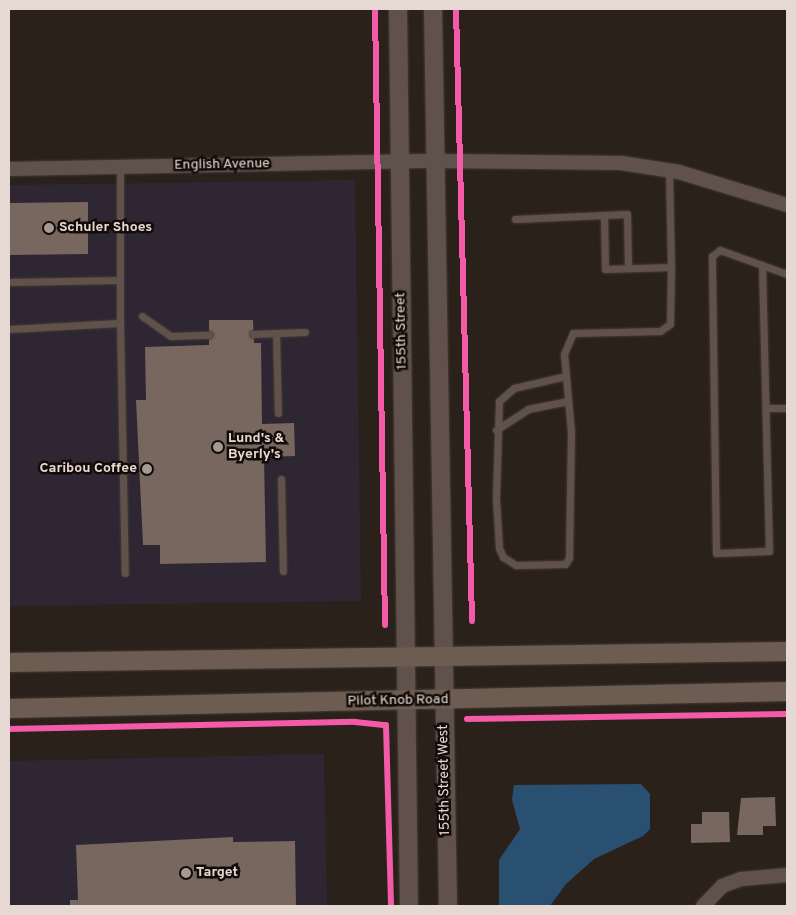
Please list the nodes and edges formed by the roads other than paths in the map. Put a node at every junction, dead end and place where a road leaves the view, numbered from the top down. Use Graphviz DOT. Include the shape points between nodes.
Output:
graph roads {
  1 [pos="398,9"];
  2 [pos="433,9"];
  3 [pos="436,161"];
  4 [pos="400,162"];
  5 [pos="120,167"];
  6 [pos="9,169"];
  7 [pos="669,171"];
  8 [pos="787,204"];
  9 [pos="604,215"];
  10 [pos="515,218"];
  11 [pos="762,265"];
  12 [pos="671,267"];
  13 [pos="628,268"];
  14 [pos="787,274"];
  15 [pos="120,280"];
  16 [pos="9,282"];
  17 [pos="142,316"];
  18 [pos="120,323"];
  19 [pos="9,329"];
  20 [pos="305,332"];
  21 [pos="276,333"];
  22 [pos="253,334"];
  23 [pos="209,335"];
  24 [pos="566,376"];
  25 [pos="568,401"];
  26 [pos="766,408"];
  27 [pos="787,408"];
  28 [pos="278,413"];
  29 [pos="496,430"];
  30 [pos="281,479"];
  31 [pos="283,571"];
  32 [pos="125,572"];
  33 [pos="787,650"];
  34 [pos="406,654"];
  35 [pos="444,654"];
  36 [pos="9,662"];
  37 [pos="787,691"];
  38 [pos="444,700"];
  39 [pos="406,701"];
  40 [pos="9,708"];
  41 [pos="787,875"];
  42 [pos="409,906"];
  43 [pos="448,906"];
  44 [pos="703,906"];
  1 -- 4 [label="street, 155th Street"];
  2 -- 3 [label="street"];
  3 -- 4 [label="street, English Avenue"];
  3 -- 7 [label="street, English Avenue" via="620,162"];
  3 -- 35 [label="street"];
  4 -- 5 [label="street, English Avenue"];
  4 -- 34 [label="street, 155th Street"];
  5 -- 6 [label="street, English Avenue"];
  5 -- 15 [label="lane"];
  7 -- 8 [label="street, English Avenue"];
  7 -- 12 [label="lane"];
  9 -- 10 [label="lane"];
  9 -- 13 [label="lane" via="627,214"];
  9 -- 13 [label="lane" via="605,269"];
  11 -- 14 [label="lane"];
  11 -- 26 [label="lane"];
  11 -- 26 [label="lane" via="720,250 712,256 716,553 769,551"];
  12 -- 13 [label="lane"];
  12 -- 24 [label="lane" via="670,324 660,331 573,333 564,354"];
  15 -- 16 [label="lane"];
  15 -- 18 [label="lane"];
  17 -- 23 [label="lane" via="171,336"];
  18 -- 19 [label="lane"];
  18 -- 32 [label="lane"];
  20 -- 21 [label="lane"];
  21 -- 22 [label="lane"];
  21 -- 28 [label="lane"];
  24 -- 25 [label="lane"];
  24 -- 29 [label="lane" via="514,388 499,401"];
  25 -- 29 [label="lane" via="528,409"];
  25 -- 29 [label="lane" via="569,558 565,564 516,564 503,557 496,499"];
  26 -- 27 [label="lane"];
  30 -- 31 [label="lane"];
  33 -- 35 [label="main road"];
  34 -- 35 [label="main road"];
  34 -- 36 [label="main road"];
  34 -- 39 [label="street"];
  35 -- 38 [label="street, 155th Street West"];
  37 -- 38 [label="main road, Pilot Knob Road"];
  38 -- 39 [label="main road, Pilot Knob Road"];
  38 -- 43 [label="street, 155th Street West"];
  39 -- 40 [label="main road, Pilot Knob Road"];
  39 -- 42 [label="street"];
  41 -- 44 [label="street" via="741,879 722,886"];
}
